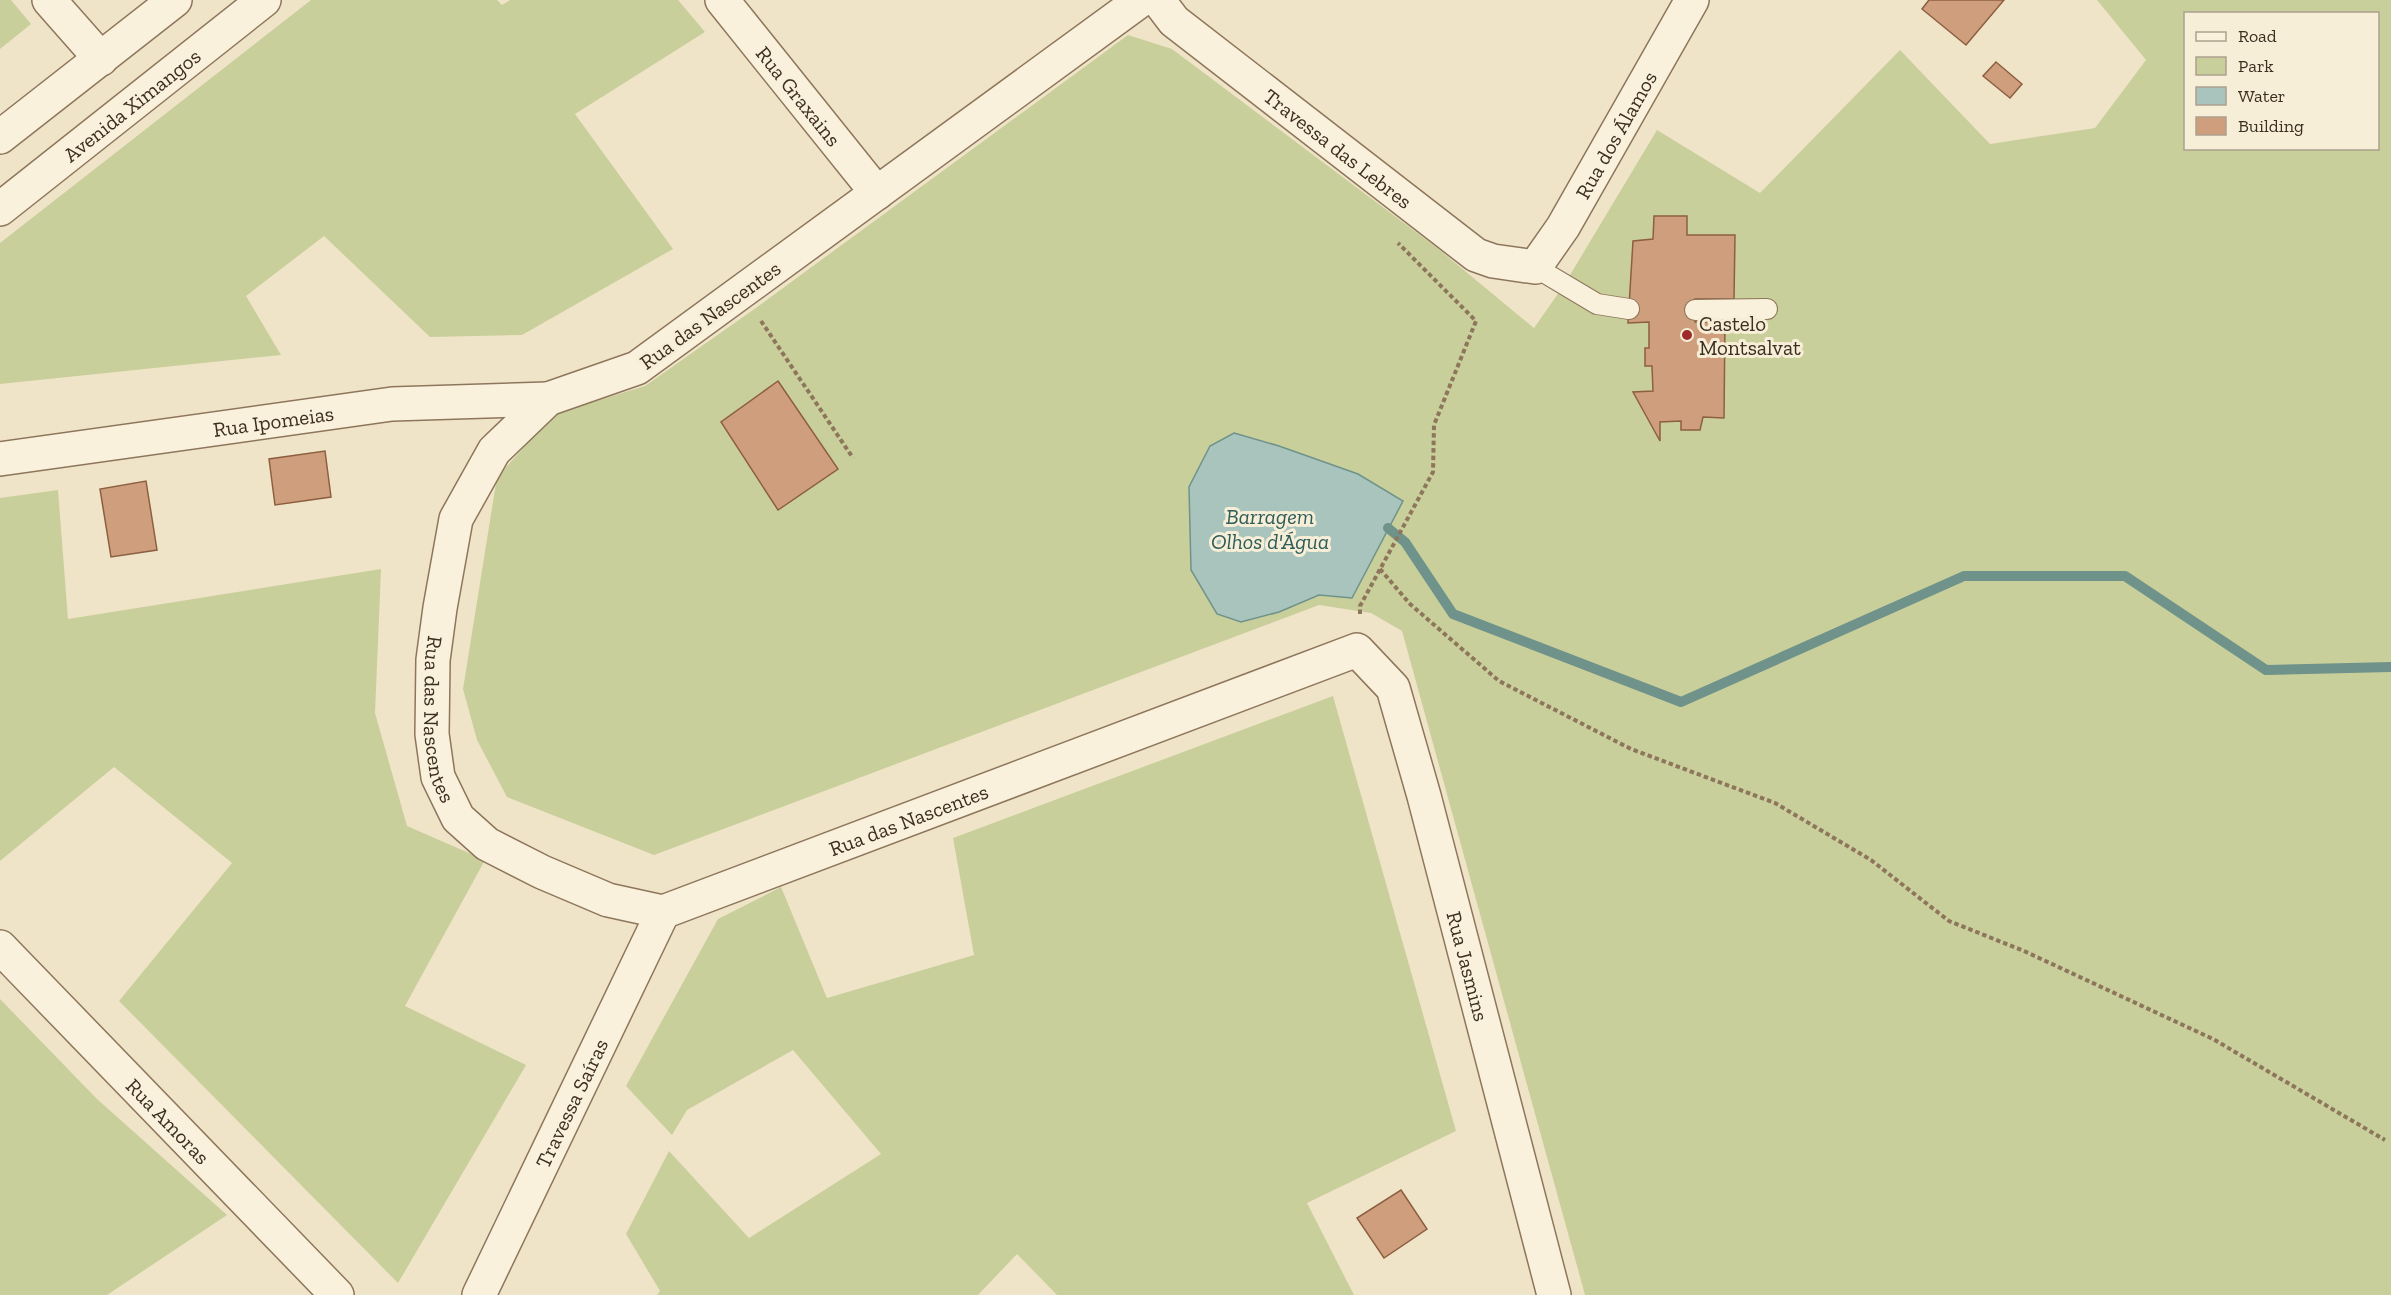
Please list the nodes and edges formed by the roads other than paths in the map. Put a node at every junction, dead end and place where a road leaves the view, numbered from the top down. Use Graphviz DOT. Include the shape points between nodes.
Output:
graph roads {
  1 [pos="49,0"];
  2 [pos="175,0"];
  3 [pos="264,0"];
  4 [pos="722,0"];
  5 [pos="1142,0"];
  6 [pos="1158,0"];
  7 [pos="1692,0"];
  8 [pos="101,60"];
  9 [pos="0,137"];
  10 [pos="877,193"];
  11 [pos="0,209"];
  12 [pos="1535,267"];
  13 [pos="1629,309"];
  14 [pos="1767,309"];
  15 [pos="1695,310"];
  16 [pos="548,399"];
  17 [pos="0,459"];
  18 [pos="1357,650"];
  19 [pos="663,912"];
  20 [pos="0,947"];
  21 [pos="337,1295"];
  22 [pos="479,1295"];
  23 [pos="1554,1295"];
  1 -- 8 [label="street"];
  2 -- 8 [label="street"];
  3 -- 11 [label="street, Avenida Ximangos"];
  4 -- 10 [label="street, Rua Graxains"];
  5 -- 10 [label="street, Rua das Nascentes"];
  6 -- 12 [label="street, Travessa das Lebres" via="1174,21 1476,255"];
  7 -- 12 [label="street, Rua dos Álamos" via="1563,227"];
  8 -- 9 [label="street"];
  10 -- 16 [label="street, Rua das Nascentes" via="637,368"];
  12 -- 13 [label="lane" via="1597,304"];
  14 -- 15 [label="lane"];
  16 -- 17 [label="street, Rua Ipomeias" via="392,404"];
  16 -- 19 [label="street, Rua das Nascentes" via="494,451 456,519 433,660 432,734 438,777 458,818 487,844 608,900"];
  18 -- 19 [label="street, Rua das Nascentes"];
  18 -- 23 [label="street, Rua Jasmins" via="1393,688"];
  19 -- 22 [label="street, Travessa Saíras"];
  20 -- 21 [label="street, Rua Amoras"];
}
